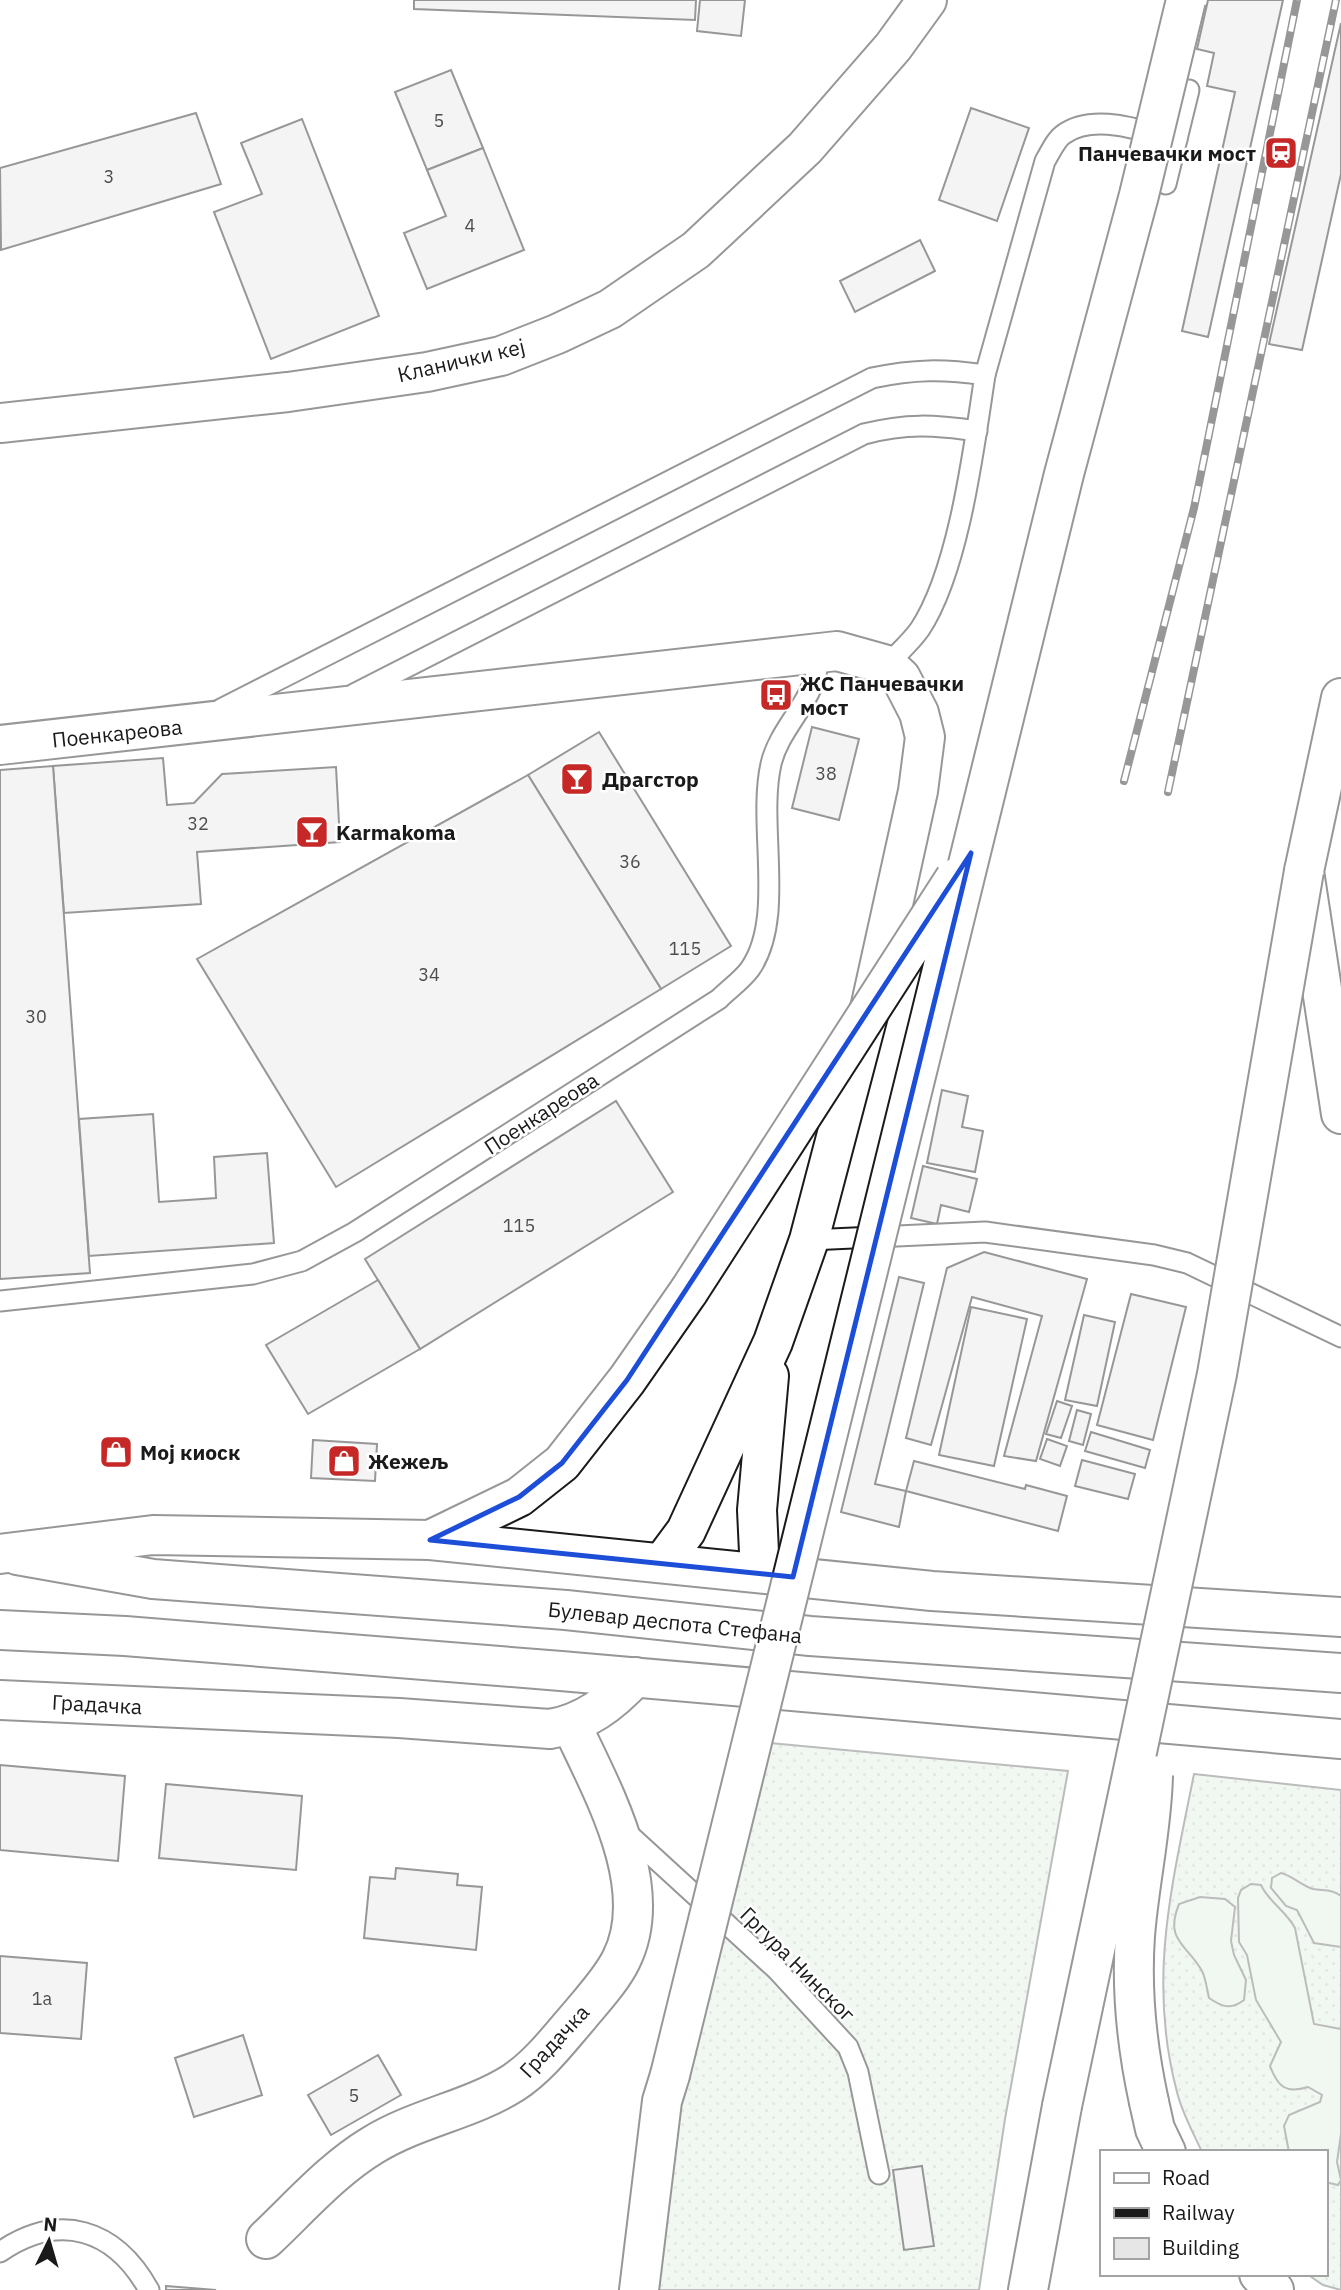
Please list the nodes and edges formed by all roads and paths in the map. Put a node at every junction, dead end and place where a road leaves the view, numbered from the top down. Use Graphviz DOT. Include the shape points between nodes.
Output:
graph roads {
  1 [pos="1185,0"];
  2 [pos="916,3"];
  3 [pos="1189,90"];
  4 [pos="1177,139"];
  5 [pos="1166,184"];
  6 [pos="985,375"];
  7 [pos="0,423"];
  8 [pos="977,432"];
  9 [pos="818,653"];
  10 [pos="887,665"];
  11 [pos="1341,698"];
  12 [pos="321,710"];
  13 [pos="190,725"];
  14 [pos="0,745"];
  15 [pos="971,853"];
  16 [pos="1304,871"];
  17 [pos="1341,1114"];
  18 [pos="809,1240"];
  19 [pos="0,1301"];
  20 [pos="1341,1337"];
  21 [pos="773,1342"];
  22 [pos="429,1540"];
  23 [pos="6,1554"];
  24 [pos="663,1562"];
  25 [pos="760,1573"];
  26 [pos="1341,1617"];
  27 [pos="0,1630"];
  28 [pos="1153,1665"];
  29 [pos="1341,1673"];
  30 [pos="635,1678"];
  31 [pos="0,1700"];
  32 [pos="571,1724"];
  33 [pos="1341,1739"];
  34 [pos="618,1825"];
  35 [pos="1165,2150"];
  36 [pos="879,2174"];
  37 [pos="266,2239"];
  38 [pos="0,2252"];
  39 [pos="1261,2276"];
  40 [pos="149,2290"];
  41 [pos="639,2290"];
  42 [pos="1028,2290"];
  43 [pos="1274,2290"];
  1 -- 15 [label="main road, bridge"];
  2 -- 7 [label="main road, Кланички кеј" via="894,47 805,148 696,250 610,309 557,334 501,355 427,372"];
  3 -- 4 [label="lane"];
  4 -- 5 [label="lane"];
  4 -- 6 [label="lane" via="1113,125 1082,125 1062,135 1045,161"];
  6 -- 8 [label="lane"];
  6 -- 13 [label="lane" via="940,369 873,378"];
  8 -- 10 [label="lane" via="946,575 920,630"];
  8 -- 12 [label="lane" via="926,424 864,434"];
  9 -- 10 [label="main road, Поенкареова" via="838,651"];
  9 -- 12 [label="main road, Поенкареова"];
  9 -- 19 [label="lane, Поенкареова" via="815,681 771,761 766,929 750,969 719,999 355,1232 302,1261 253,1274"];
  10 -- 18 [label="main road" via="901,678 925,737 918,791 871,1004"];
  11 -- 16 [label="main road"];
  12 -- 13 [label="main road, Поенкареова"];
  13 -- 14 [label="main road, Поенкареова"];
  15 -- 22 [label="main road, bridge" via="689,1291 594,1425 562,1463 519,1497"];
  15 -- 41 [label="main road, bridge" via="662,2101"];
  16 -- 17 [label="main road"];
  16 -- 28 [label="main road, bridge" via="1217,1374"];
  18 -- 20 [label="lane" via="985,1232 1154,1255 1188,1263"];
  18 -- 21 [label="main road"];
  21 -- 24 [label="main road" via="686,1531"];
  21 -- 25 [label="main road" via="757,1510"];
  22 -- 23 [label="main road, Булевар деспота Стефана" via="153,1535"];
  22 -- 24 [label="main road, Булевар деспота Стефана"];
  23 -- 29 [label="main road, Булевар деспота Стефана" via="153,1579 566,1610 810,1636"];
  24 -- 25 [label="main road, Булевар деспота Стефана"];
  25 -- 26 [label="main road, Булевар деспота Стефана" via="932,1591"];
  27 -- 30 [label="main road"];
  28 -- 35 [label="main road, bridge" via="1153,1780 1135,1938 1134,1994 1138,2047 1155,2129"];
  28 -- 42 [label="main road, bridge"];
  30 -- 32 [label="main road, Градачка" via="598,1710"];
  30 -- 33 [label="main road"];
  31 -- 32 [label="main road, Градачка" via="398,1718 504,1728 550,1729"];
  32 -- 34 [label="main road, Градачка"];
  34 -- 36 [label="lane, Гргура Нинског" via="777,1970 848,2047 858,2072"];
  34 -- 37 [label="main road, Градачка" via="632,1891 627,1944 601,1989 553,2047 516,2082 374,2144"];
  38 -- 40 [label="lane" via="20,2238 51,2229 82,2231 111,2243 135,2264"];
  39 -- 43 [label="main road"];
}
